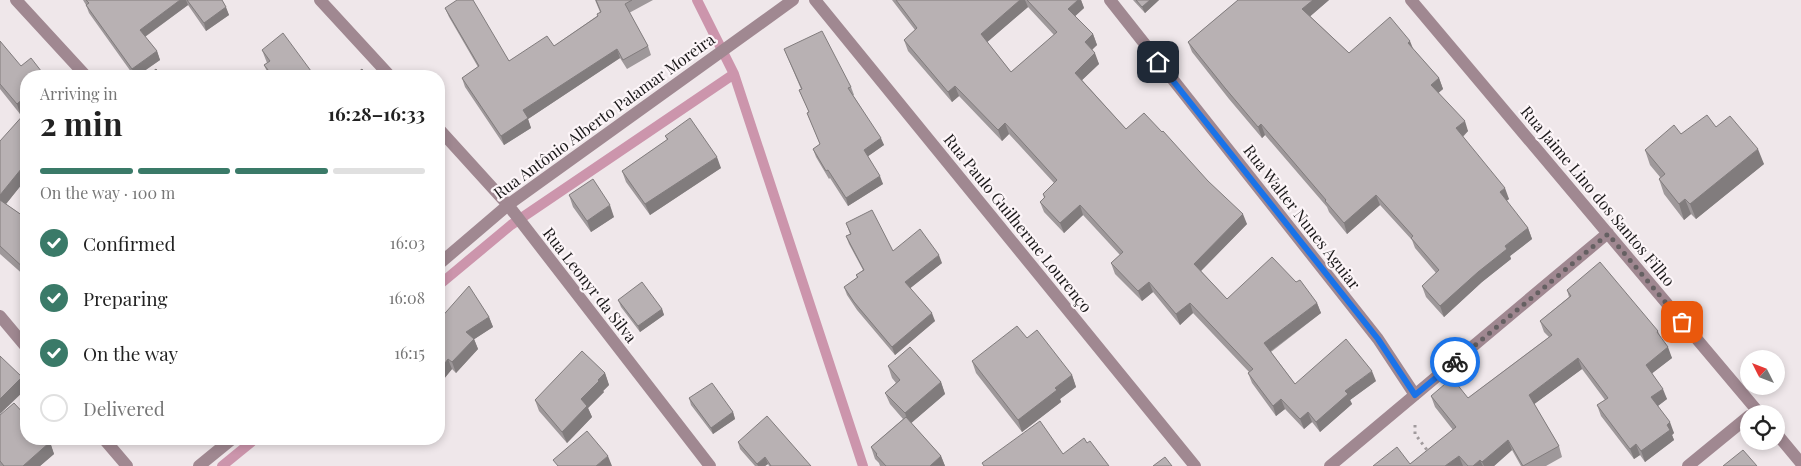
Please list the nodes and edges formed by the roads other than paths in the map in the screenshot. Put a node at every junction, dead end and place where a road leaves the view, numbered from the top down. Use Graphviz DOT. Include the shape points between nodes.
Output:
graph roads {
  1 [pos="16,0"];
  2 [pos="320,0"];
  3 [pos="793,0"];
  4 [pos="815,0"];
  5 [pos="1110,0"];
  6 [pos="1412,0"];
  7 [pos="80,70"];
  8 [pos="384,70"];
  9 [pos="445,136"];
  10 [pos="508,205"];
  11 [pos="1608,234"];
  12 [pos="445,259"];
  13 [pos="0,316"];
  14 [pos="20,340"];
  15 [pos="1415,395"];
  16 [pos="1747,405"];
  17 [pos="1740,424"];
  18 [pos="1785,444"];
  19 [pos="109,445"];
  20 [pos="225,445"];
  21 [pos="1801,463"];
  22 [pos="127,466"];
  23 [pos="199,466"];
  24 [pos="710,466"];
  25 [pos="1194,466"];
  26 [pos="1330,466"];
  27 [pos="1688,466"];
  1 -- 7 [label="street"];
  2 -- 8 [label="street"];
  3 -- 10 [label="street, Rua Antônio Alberto Palamar Moreira"];
  4 -- 25 [label="street, Rua Paulo Guilherme Lourenço"];
  5 -- 15 [label="street, Rua Walter Nunes Aguiar" via="1378,339"];
  6 -- 11 [label="street, Rua Jaime Lino dos Santos Filho"];
  9 -- 10 [label="street, Rua Leonyr da Silva"];
  10 -- 12 [label="street, Rua Antônio Alberto Palamar Moreira"];
  10 -- 24 [label="street, Rua Leonyr da Silva"];
  11 -- 15 [label="street"];
  11 -- 16 [label="street, Rua Jaime Lino dos Santos Filho"];
  13 -- 14 [label="street"];
  15 -- 26 [label="street"];
  17 -- 27 [label="street"];
  18 -- 21 [label="street"];
  19 -- 22 [label="street"];
  20 -- 23 [label="street"];
}
